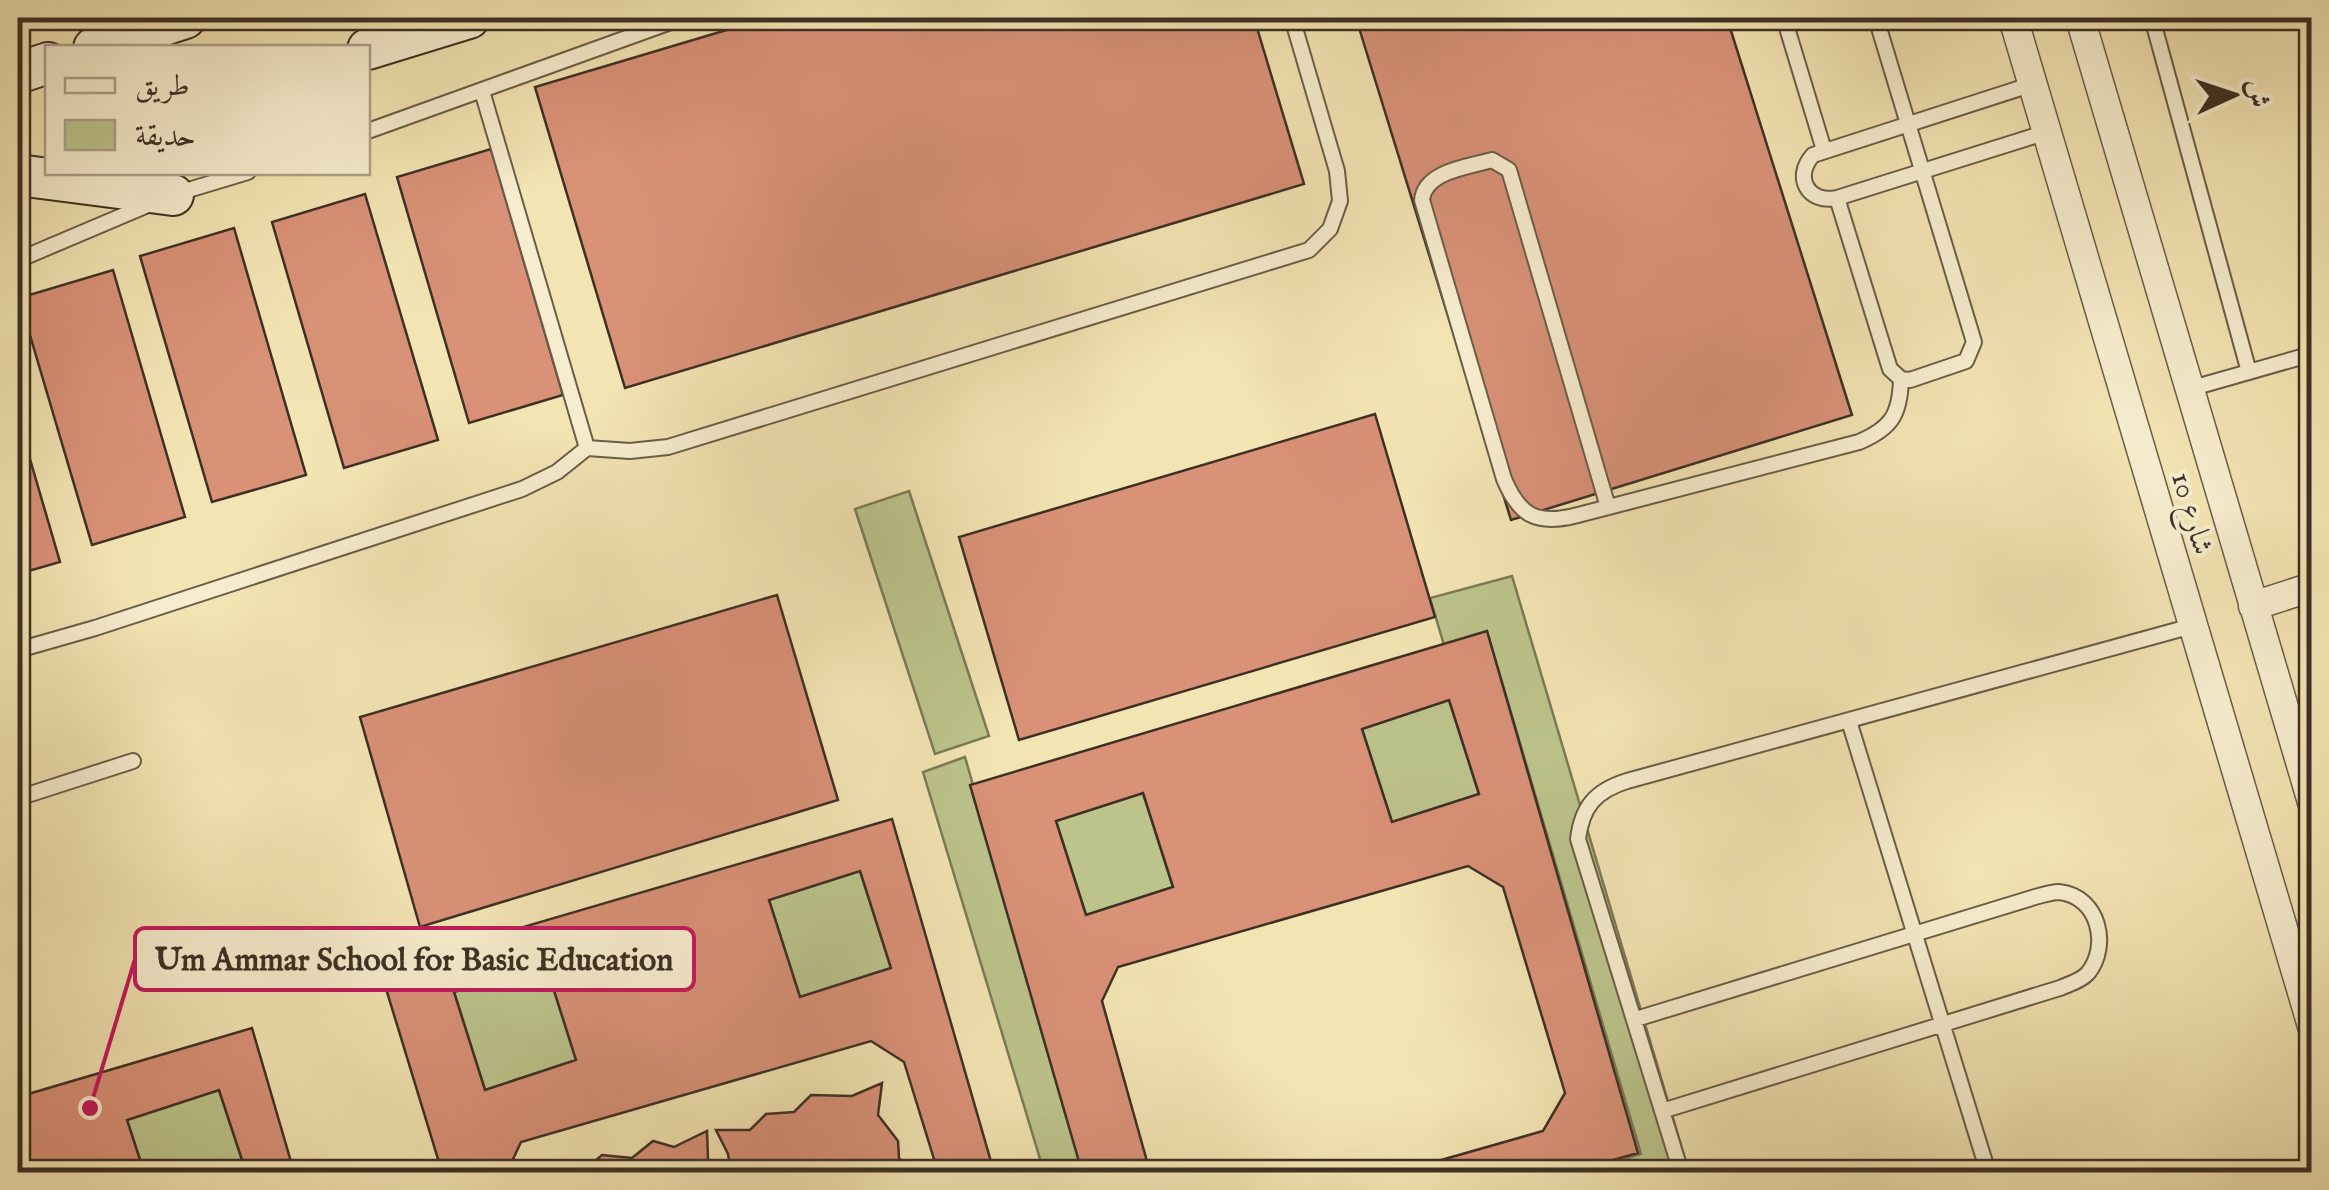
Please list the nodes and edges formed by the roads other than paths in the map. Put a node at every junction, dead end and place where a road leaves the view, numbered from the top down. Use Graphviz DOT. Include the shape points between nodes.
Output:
graph roads {
  1 [pos="185,18"];
  2 [pos="469,18"];
  3 [pos="682,18"];
  4 [pos="1292,18"];
  5 [pos="1784,18"];
  6 [pos="1876,18"];
  7 [pos="2013,18"];
  8 [pos="2080,18"];
  9 [pos="2152,18"];
  10 [pos="103,45"];
  11 [pos="370,48"];
  12 [pos="45,64"];
  13 [pos="18,73"];
  14 [pos="2032,84"];
  15 [pos="482,91"];
  16 [pos="1909,124"];
  17 [pos="370,130"];
  18 [pos="2048,132"];
  19 [pos="1824,150"];
  20 [pos="45,151"];
  21 [pos="18,159"];
  22 [pos="1924,171"];
  23 [pos="18,175"];
  24 [pos="238,175"];
  25 [pos="173,194"];
  26 [pos="1837,198"];
  27 [pos="18,260"];
  28 [pos="2312,354"];
  29 [pos="2249,372"];
  30 [pos="1901,379"];
  31 [pos="2190,389"];
  32 [pos="587,448"];
  33 [pos="1608,507"];
  34 [pos="2312,587"];
  35 [pos="2253,606"];
  36 [pos="2192,626"];
  37 [pos="18,650"];
  38 [pos="1849,721"];
  39 [pos="133,761"];
  40 [pos="18,798"];
  41 [pos="2312,802"];
  42 [pos="1915,934"];
  43 [pos="1636,1019"];
  44 [pos="1943,1025"];
  45 [pos="2312,1026"];
  46 [pos="1662,1111"];
  47 [pos="1682,1172"];
  48 [pos="1988,1172"];
  1 -- 10 [label="main road"];
  2 -- 11 [label="main road"];
  3 -- 15 [label="lane"];
  4 -- 32 [label="lane" via="1340,200 1330,229 1310,250 668,447"];
  5 -- 19 [label="lane"];
  6 -- 16 [label="lane"];
  7 -- 14 [label="street, شارع 10"];
  8 -- 31 [label="street, شارع 10"];
  9 -- 29 [label="lane"];
  12 -- 13 [label="main road"];
  14 -- 16 [label="lane"];
  14 -- 18 [label="street, شارع 10"];
  15 -- 17 [label="lane"];
  15 -- 32 [label="lane"];
  16 -- 19 [label="lane"];
  16 -- 22 [label="lane"];
  18 -- 22 [label="lane"];
  18 -- 36 [label="street, شارع 10"];
  19 -- 26 [label="lane" via="1805,164 1805,188 1826,200"];
  20 -- 21 [label="main road"];
  22 -- 26 [label="lane"];
  22 -- 30 [label="lane" via="1974,342 1966,361"];
  23 -- 25 [label="main road"];
  24 -- 25 [label="lane"];
  25 -- 27 [label="lane"];
  26 -- 30 [label="lane" via="1890,369"];
  28 -- 29 [label="lane"];
  29 -- 31 [label="lane"];
  30 -- 33 [label="lane" via="1892,421 1859,442"];
  31 -- 35 [label="street, شارع 10"];
  32 -- 37 [label="lane" via="522,489"];
  33 -- 33 [label="lane" via="1509,170 1492,160 1432,178 1422,200 1512,500 1530,516 1552,521"];
  34 -- 35 [label="street"];
  35 -- 41 [label="street, شارع 10"];
  36 -- 38 [label="lane"];
  36 -- 45 [label="street, شارع 10"];
  38 -- 42 [label="lane"];
  38 -- 43 [label="lane" via="1607,787 1590,800 1578,840"];
  39 -- 40 [label="lane"];
  42 -- 43 [label="lane"];
  42 -- 44 [label="lane"];
  42 -- 44 [label="lane" via="2060,892 2085,904 2100,926 2100,954 2085,977"];
  43 -- 46 [label="lane"];
  44 -- 46 [label="lane"];
  44 -- 48 [label="lane"];
  46 -- 47 [label="lane"];
}
